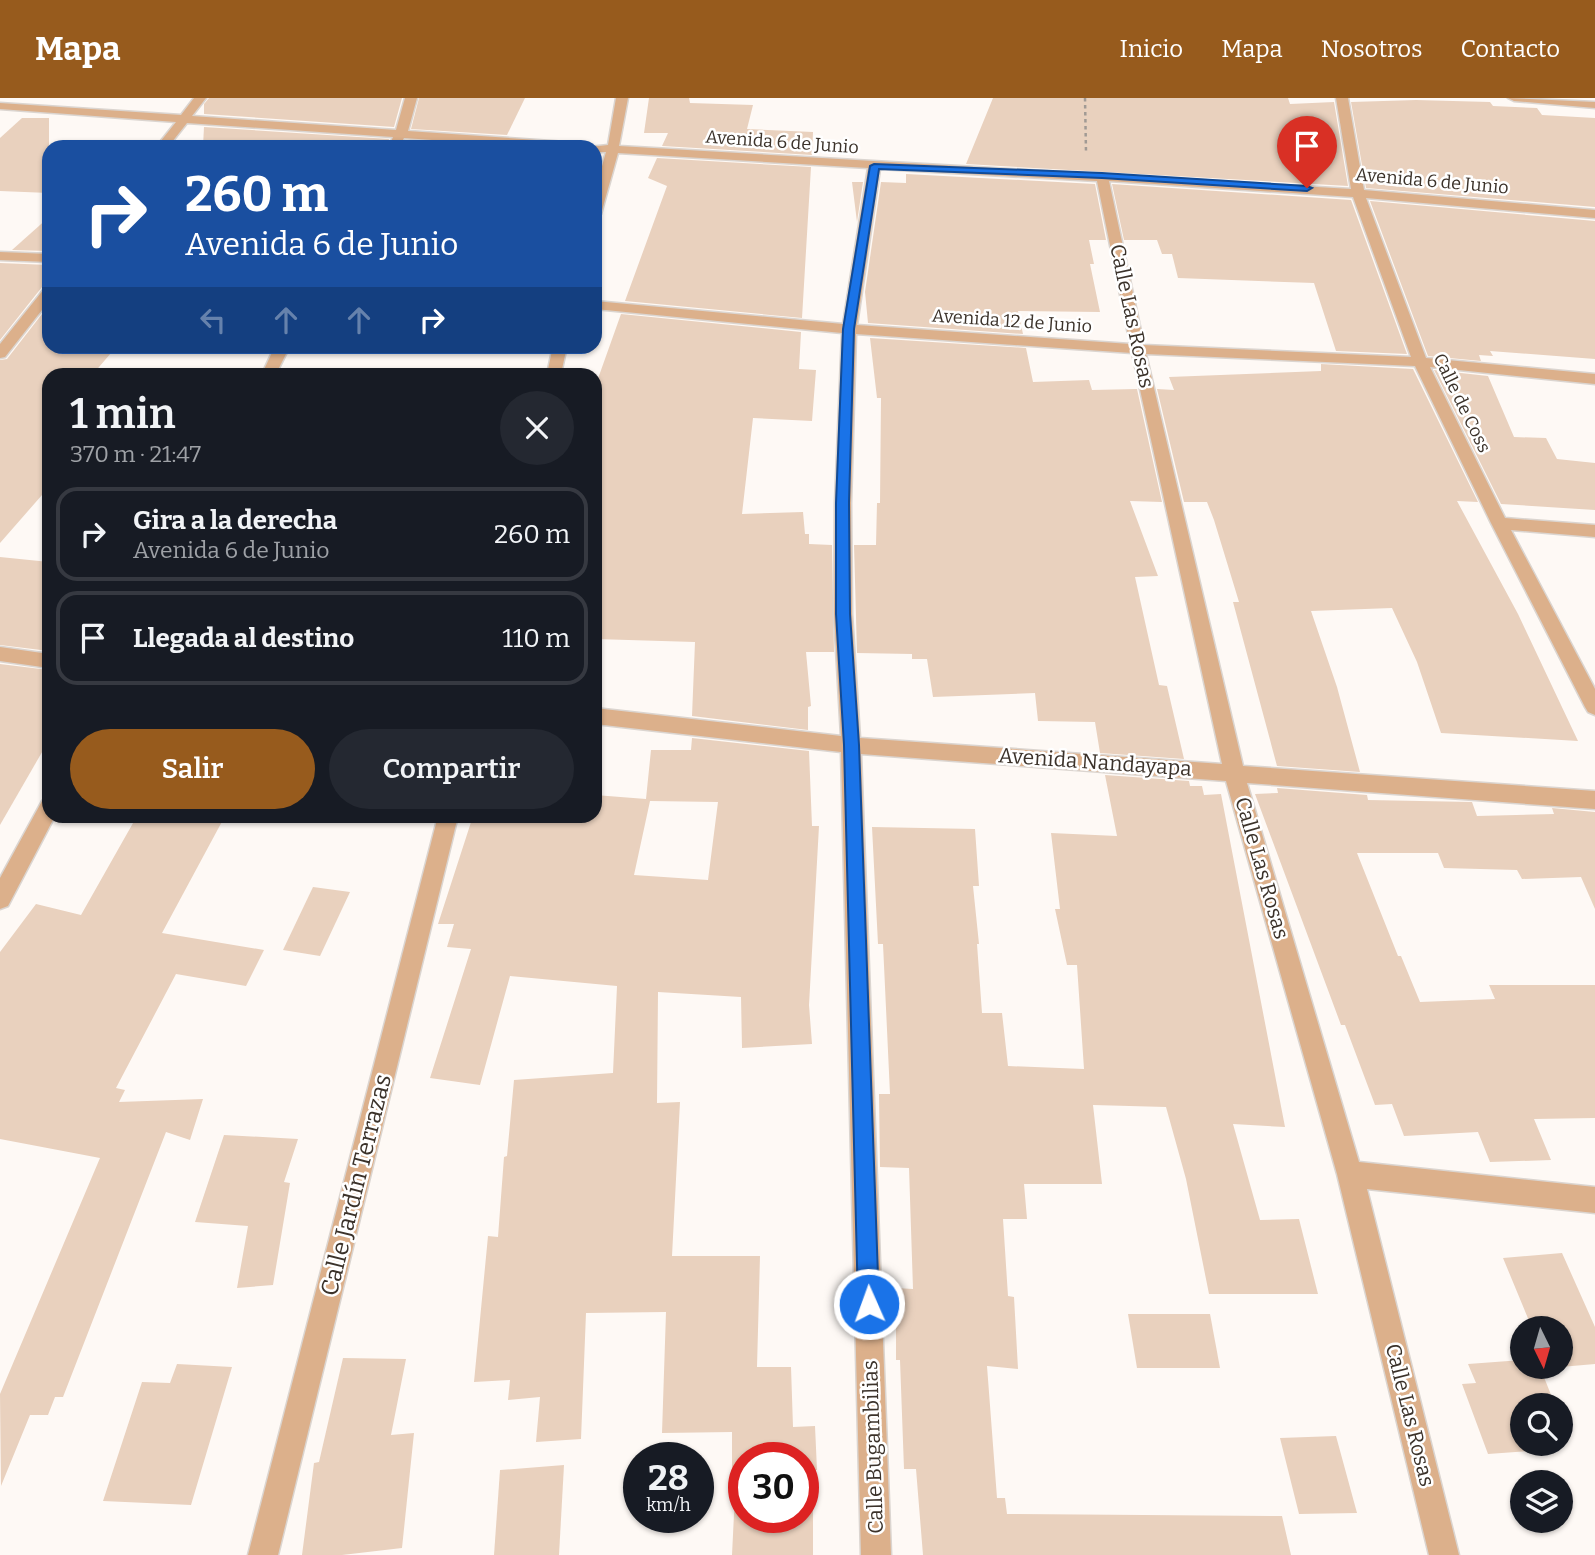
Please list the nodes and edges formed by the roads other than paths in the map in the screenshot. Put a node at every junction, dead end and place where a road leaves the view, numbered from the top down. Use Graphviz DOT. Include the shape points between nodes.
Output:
graph roads {
  1 [pos="200,98"];
  2 [pos="411,98"];
  3 [pos="622,98"];
  4 [pos="1342,98"];
  5 [pos="1514,98"];
  6 [pos="1595,104"];
  7 [pos="0,106"];
  8 [pos="182,121"];
  9 [pos="401,134"];
  10 [pos="167,140"];
  11 [pos="397,140"];
  12 [pos="484,140"];
  13 [pos="602,148"];
  14 [pos="613,149"];
  15 [pos="874,166"];
  16 [pos="1102,176"];
  17 [pos="602,189"];
  18 [pos="1359,192"];
  19 [pos="1595,214"];
  20 [pos="0,256"];
  21 [pos="42,258"];
  22 [pos="42,301"];
  23 [pos="602,306"];
  24 [pos="849,329"];
  25 [pos="1138,349"];
  26 [pos="0,354"];
  27 [pos="1419,362"];
  28 [pos="1595,379"];
  29 [pos="1499,523"];
  30 [pos="1595,531"];
  31 [pos="0,654"];
  32 [pos="42,660"];
  33 [pos="1595,708"];
  34 [pos="602,717"];
  35 [pos="851,745"];
  36 [pos="1234,772"];
  37 [pos="1595,800"];
  38 [pos="42,820"];
  39 [pos="447,823"];
  40 [pos="0,899"];
  41 [pos="1350,1174"];
  42 [pos="1595,1200"];
  43 [pos="263,1555"];
  44 [pos="876,1555"];
  45 [pos="1444,1555"];
  1 -- 8 [label="street"];
  2 -- 9 [label="street"];
  3 -- 14 [label="street"];
  4 -- 18 [label="street, Calle de Coss"];
  5 -- 6 [label="street"];
  7 -- 8 [label="street"];
  8 -- 9 [label="street"];
  8 -- 10 [label="street"];
  9 -- 11 [label="street"];
  9 -- 12 [label="street"];
  13 -- 14 [label="street, Avenida 6 de Junio"];
  14 -- 15 [label="street, Avenida 6 de Junio"];
  14 -- 17 [label="street"];
  15 -- 16 [label="street, Avenida 6 de Junio"];
  15 -- 24 [label="street, Calle Bugambilias"];
  16 -- 18 [label="street, Avenida 6 de Junio"];
  16 -- 25 [label="street, Calle Las Rosas"];
  18 -- 19 [label="street, Avenida 6 de Junio"];
  18 -- 27 [label="street, Calle de Coss"];
  20 -- 21 [label="street"];
  22 -- 26 [label="street"];
  23 -- 24 [label="street, Avenida 12 de Junio"];
  24 -- 25 [label="street, Avenida 12 de Junio"];
  24 -- 35 [label="street, Calle Bugambilias" via="843,614"];
  25 -- 27 [label="street, Avenida 12 de Junio"];
  25 -- 36 [label="street, Calle Las Rosas"];
  27 -- 28 [label="street, Avenida 12 de Junio"];
  27 -- 29 [label="street, Calle de Coss"];
  29 -- 30 [label="street"];
  29 -- 33 [label="street, Calle de Coss"];
  31 -- 32 [label="street"];
  34 -- 35 [label="street, Avenida Nandayapa"];
  35 -- 36 [label="street, Avenida Nandayapa"];
  35 -- 44 [label="street, Calle Bugambilias"];
  36 -- 37 [label="street, Avenida Nandayapa"];
  36 -- 41 [label="street, Calle Las Rosas"];
  38 -- 40 [label="street"];
  39 -- 43 [label="street, Calle Jardín Terrazas"];
  41 -- 42 [label="street"];
  41 -- 45 [label="street, Calle Las Rosas"];
}
